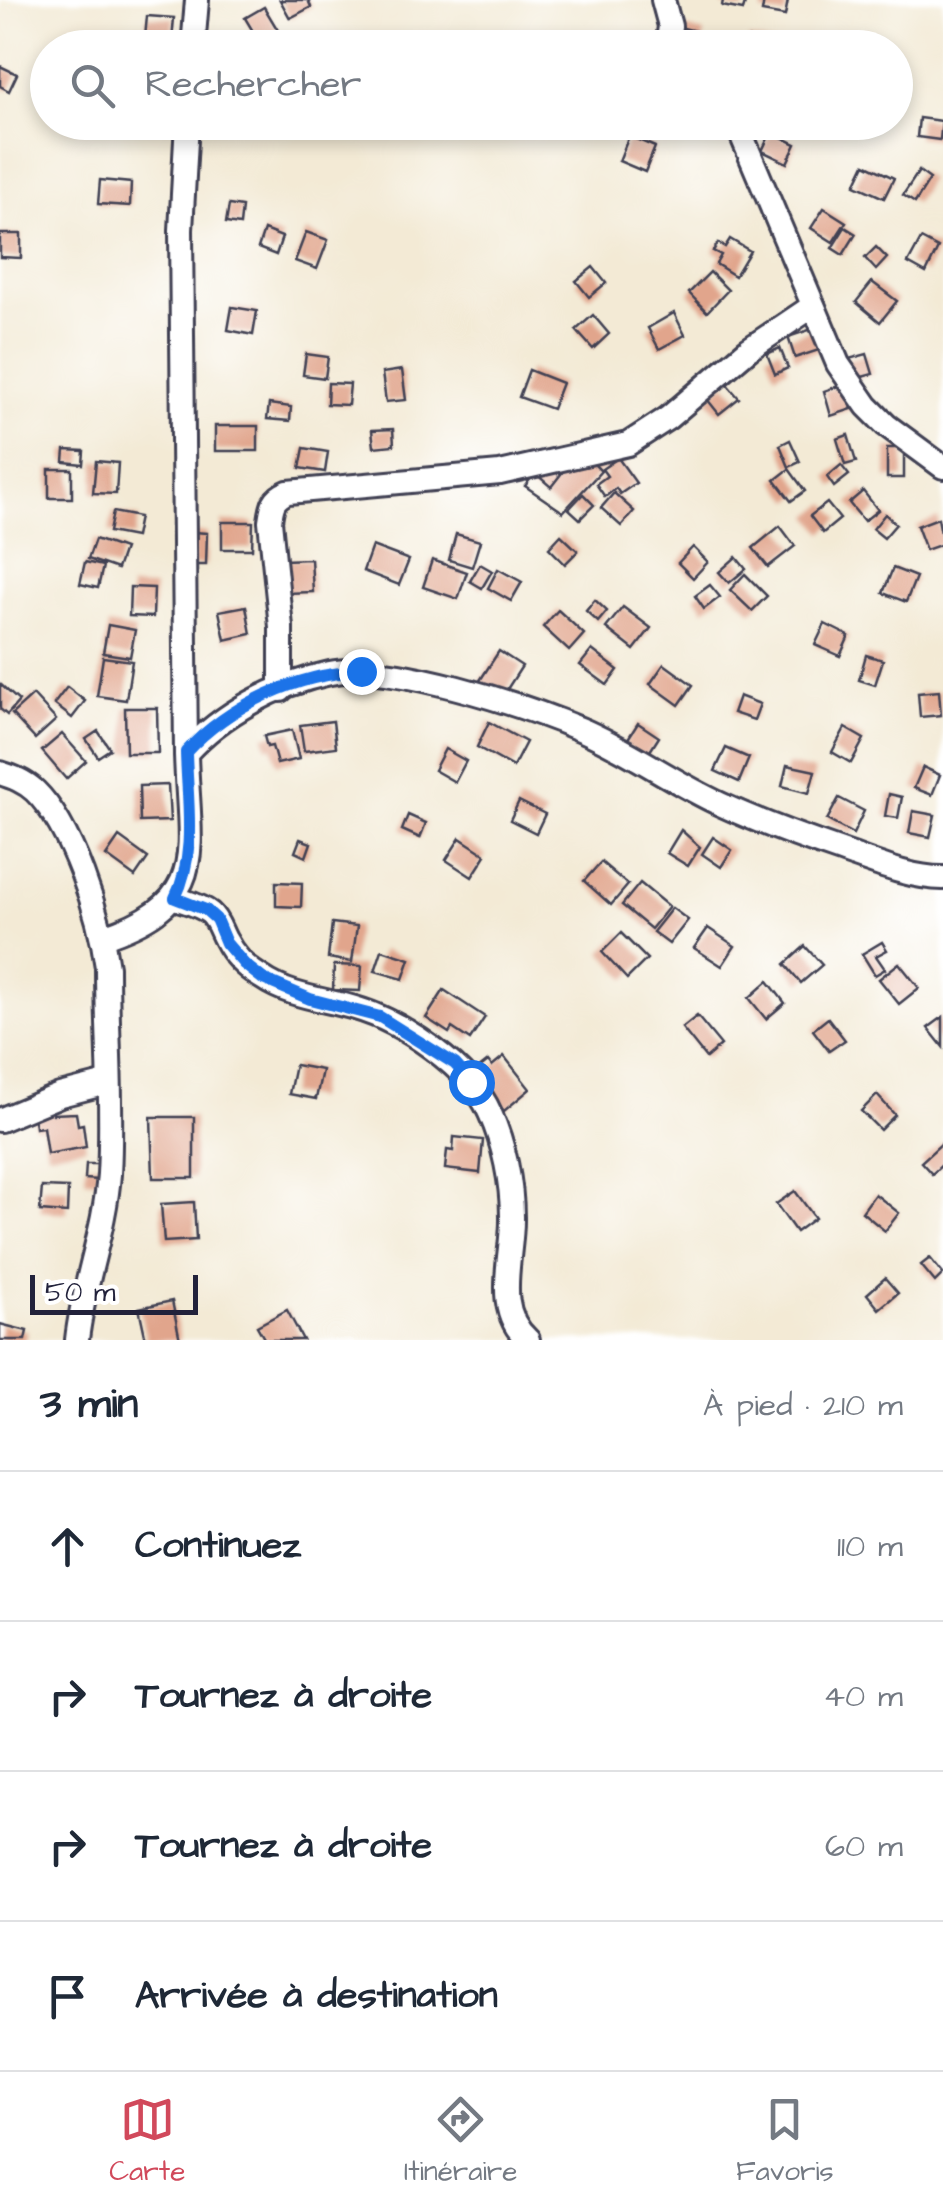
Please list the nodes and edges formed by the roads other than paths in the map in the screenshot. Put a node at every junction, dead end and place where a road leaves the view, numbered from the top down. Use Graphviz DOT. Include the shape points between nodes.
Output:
graph roads {
  1 [pos="197,0"];
  2 [pos="663,0"];
  3 [pos="195,30"];
  4 [pos="669,30"];
  5 [pos="187,140"];
  6 [pos="744,140"];
  7 [pos="814,306"];
  8 [pos="943,467"];
  9 [pos="281,690"];
  10 [pos="186,752"];
  11 [pos="0,773"];
  12 [pos="943,878"];
  13 [pos="175,898"];
  14 [pos="103,936"];
  15 [pos="107,1083"];
  16 [pos="0,1120"];
  17 [pos="76,1340"];
  18 [pos="528,1340"];
  1 -- 3 [label="street"];
  2 -- 4 [label="street"];
  5 -- 10 [label="street" via="181,230"];
  6 -- 7 [label="street"];
  7 -- 8 [label="street" via="838,364 867,406"];
  7 -- 9 [label="street" via="628,444 500,473 278,496 270,521"];
  9 -- 10 [label="street" via="208,728"];
  9 -- 12 [label="street" via="331,672 361,671 460,688 580,729 722,805 883,866"];
  10 -- 13 [label="street" via="189,854"];
  11 -- 14 [label="street" via="36,792 58,820"];
  13 -- 14 [label="street" via="141,922"];
  13 -- 18 [label="street" via="216,919 226,943 263,979 380,1017 455,1064 471,1082 489,1109 509,1179 508,1307"];
  14 -- 15 [label="street"];
  15 -- 16 [label="street"];
  15 -- 17 [label="street" via="109,1174"];
}
